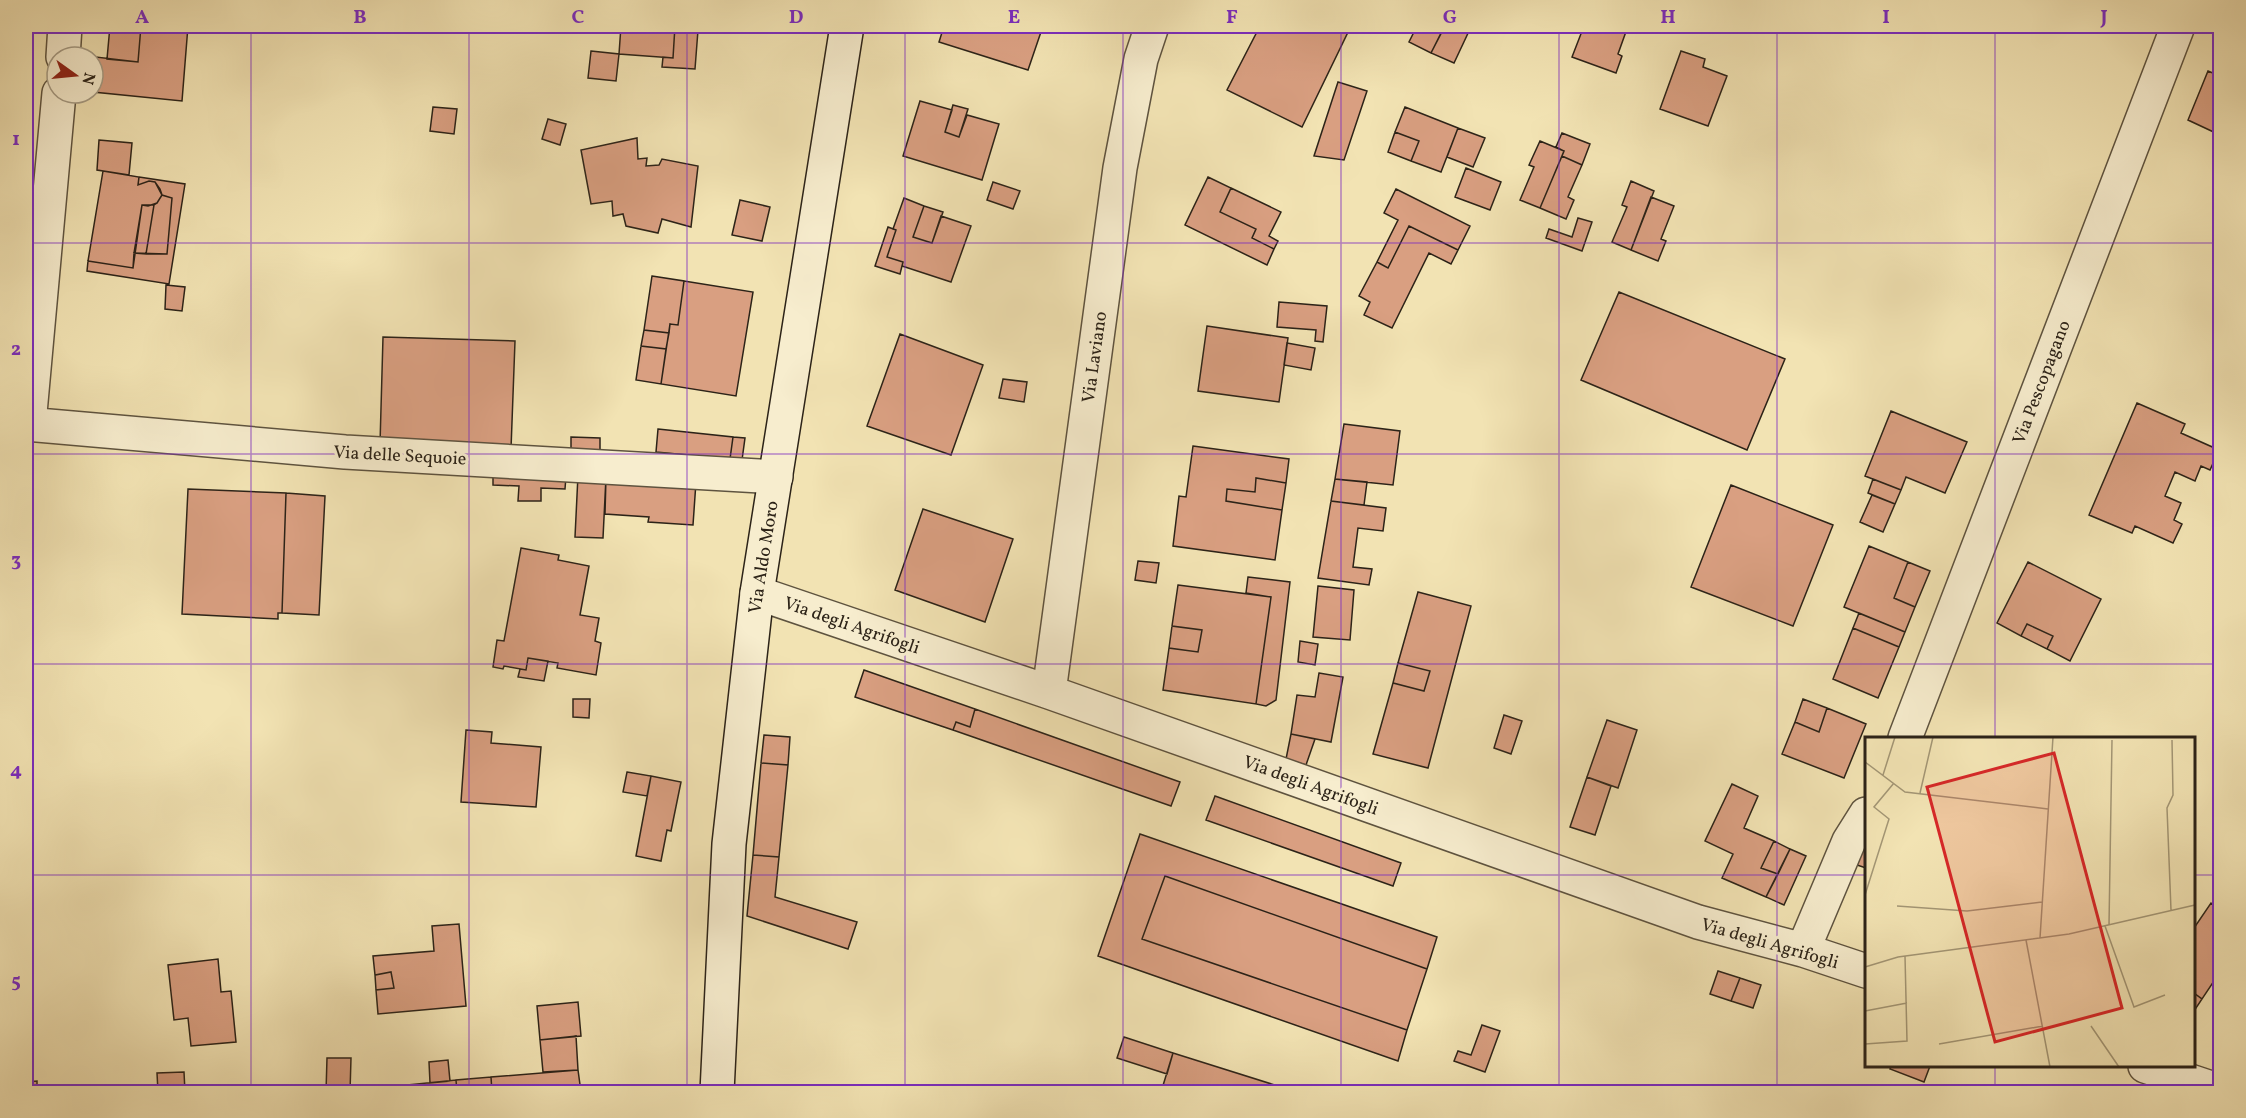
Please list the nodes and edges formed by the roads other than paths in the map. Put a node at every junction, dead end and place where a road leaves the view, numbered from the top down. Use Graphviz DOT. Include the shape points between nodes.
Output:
graph roads {
  1 [pos="65,26"];
  2 [pos="847,26"];
  3 [pos="1152,26"];
  4 [pos="2178,26"];
  5 [pos="64,45"];
  6 [pos="58,105"];
  7 [pos="27,424"];
  8 [pos="776,477"];
  9 [pos="757,593"];
  10 [pos="1049,692"];
  11 [pos="1905,737"];
  12 [pos="1865,816"];
  13 [pos="1803,950"];
  14 [pos="1865,971"];
  15 [pos="2151,1067"];
  16 [pos="2220,1091"];
  17 [pos="717,1092"];
  1 -- 5 [label="street"];
  2 -- 8 [label="street, Via Aldo Moro"];
  3 -- 10 [label="street, Via Laviano" via="1141,59 1120,168"];
  4 -- 11 [label="street, Via Pescopagano"];
  6 -- 7 [label="street"];
  7 -- 8 [label="street, Via delle Sequoie" via="345,452"];
  8 -- 9 [label="street, Via Aldo Moro"];
  9 -- 10 [label="street, Via degli Agrifogli"];
  9 -- 17 [label="street, Via Aldo Moro" via="729,844"];
  10 -- 13 [label="street, Via degli Agrifogli" via="1698,922"];
  12 -- 13 [label="street" via="1849,841"];
  13 -- 14 [label="street, Via degli Agrifogli"];
  15 -- 16 [label="street"];
}
